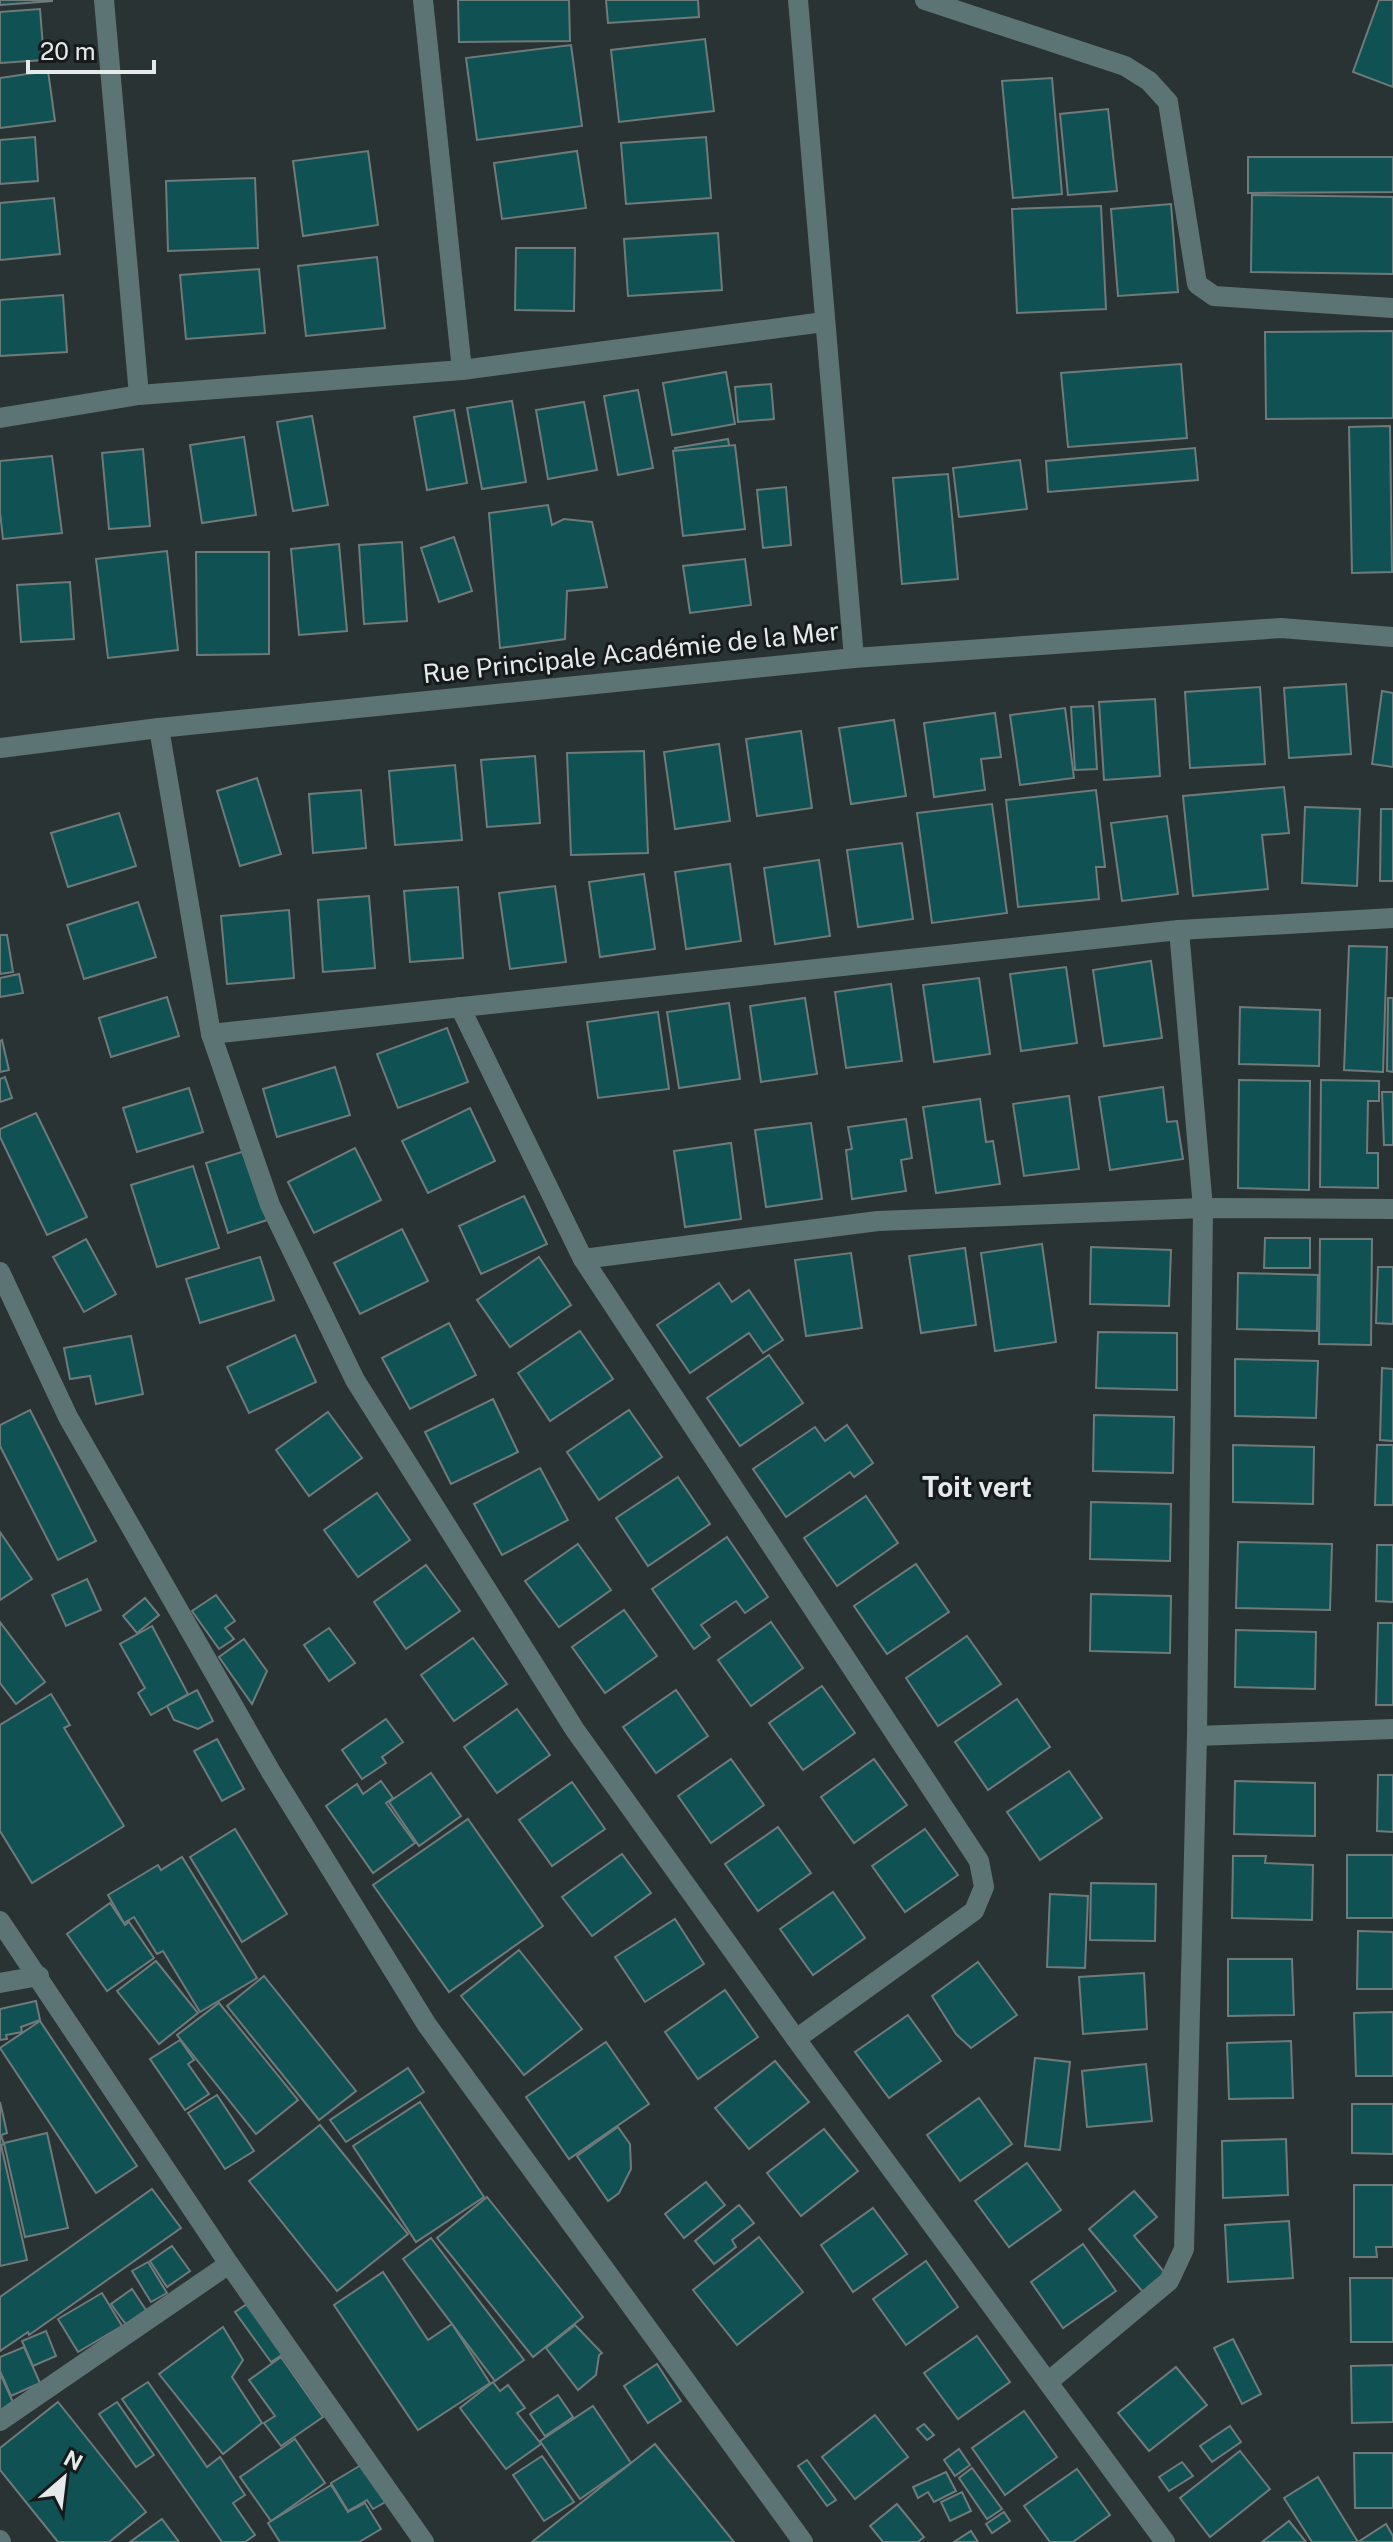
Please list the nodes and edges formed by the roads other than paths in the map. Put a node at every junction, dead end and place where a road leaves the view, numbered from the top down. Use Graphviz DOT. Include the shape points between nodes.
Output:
graph roads {
  1 [pos="104,0"];
  2 [pos="423,0"];
  3 [pos="798,0"];
  4 [pos="925,0"];
  5 [pos="1393,308"];
  6 [pos="824,322"];
  7 [pos="462,370"];
  8 [pos="139,395"];
  9 [pos="0,418"];
  10 [pos="1393,637"];
  11 [pos="854,658"];
  12 [pos="159,728"];
  13 [pos="0,748"];
  14 [pos="1393,918"];
  15 [pos="1179,930"];
  16 [pos="460,1007"];
  17 [pos="211,1034"];
  18 [pos="1203,1208"];
  19 [pos="1393,1209"];
  20 [pos="583,1259"];
  21 [pos="0,1272"];
  22 [pos="1393,1729"];
  23 [pos="1197,1736"];
  24 [pos="0,1921"];
  25 [pos="39,1976"];
  26 [pos="0,1983"];
  27 [pos="796,2039"];
  28 [pos="229,2264"];
  29 [pos="1048,2382"];
  30 [pos="0,2421"];
  31 [pos="424,2542"];
  32 [pos="803,2542"];
  33 [pos="1165,2542"];
  1 -- 8 [label="street"];
  2 -- 7 [label="street"];
  3 -- 6 [label="street, Rue Principale Académie de la Mer"];
  4 -- 5 [label="street" via="1125,66 1149,81 1168,102 1197,284 1214,296"];
  6 -- 7 [label="street"];
  6 -- 11 [label="street, Rue Principale Académie de la Mer"];
  7 -- 8 [label="street"];
  8 -- 9 [label="street"];
  10 -- 11 [label="street" via="1281,628"];
  11 -- 12 [label="street, Rue Principale Académie de la Mer"];
  12 -- 13 [label="street, Rue Principale Académie de la Mer"];
  12 -- 17 [label="street"];
  14 -- 15 [label="street"];
  15 -- 16 [label="street"];
  15 -- 18 [label="street"];
  16 -- 17 [label="street"];
  16 -- 20 [label="street"];
  17 -- 27 [label="street" via="270,1205 355,1380 575,1730"];
  18 -- 19 [label="street"];
  18 -- 20 [label="street" via="878,1221"];
  18 -- 23 [label="street"];
  20 -- 27 [label="street" via="979,1861 984,1887 974,1911"];
  21 -- 32 [label="street" via="68,1417 271,1772 427,2025"];
  22 -- 23 [label="street"];
  23 -- 29 [label="street" via="1184,2249 1169,2281"];
  24 -- 25 [label="street"];
  25 -- 26 [label="street"];
  25 -- 28 [label="street"];
  27 -- 29 [label="street"];
  28 -- 30 [label="street"];
  28 -- 31 [label="street"];
  29 -- 33 [label="street"];
}
